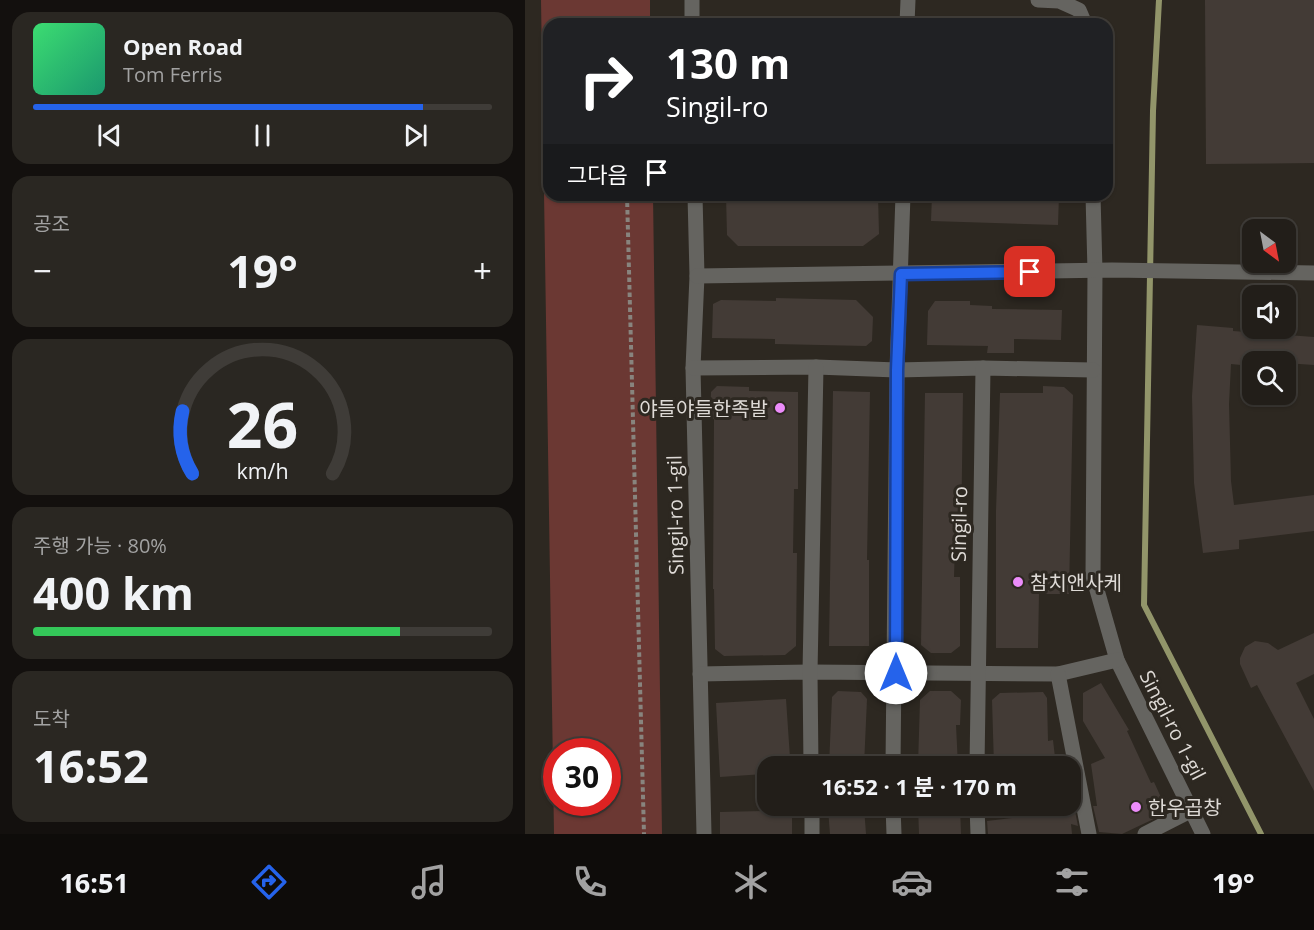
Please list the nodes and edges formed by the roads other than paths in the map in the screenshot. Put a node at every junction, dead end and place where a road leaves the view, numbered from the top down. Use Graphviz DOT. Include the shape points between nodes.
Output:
graph roads {
  1 [pos="692,0"];
  2 [pos="908,0"];
  3 [pos="1038,0"];
  4 [pos="692,18"];
  5 [pos="907,18"];
  6 [pos="1082,18"];
  7 [pos="695,201"];
  8 [pos="903,201"];
  9 [pos="1093,201"];
  10 [pos="1095,271"];
  11 [pos="1314,273"];
  12 [pos="901,274"];
  13 [pos="697,276"];
  14 [pos="816,367"];
  15 [pos="693,368"];
  16 [pos="983,368"];
  17 [pos="897,370"];
  18 [pos="1093,370"];
  19 [pos="1117,660"];
  20 [pos="810,672"];
  21 [pos="896,673"];
  22 [pos="977,673"];
  23 [pos="700,674"];
  24 [pos="1058,674"];
  25 [pos="811,756"];
  26 [pos="894,756"];
  27 [pos="977,756"];
  28 [pos="1192,810"];
  29 [pos="811,816"];
  30 [pos="893,816"];
  31 [pos="977,816"];
  32 [pos="704,834"];
  33 [pos="812,834"];
  34 [pos="894,834"];
  35 [pos="978,834"];
  36 [pos="1089,834"];
  37 [pos="1145,834"];
  38 [pos="1203,834"];
  1 -- 4 [label="street"];
  2 -- 5 [label="street"];
  3 -- 6 [label="street" via="1059,1 1079,10"];
  7 -- 13 [label="street, Singil-ro 1-gil"];
  8 -- 12 [label="street"];
  9 -- 10 [label="street, Singil-ro 1-gil"];
  10 -- 11 [label="street"];
  10 -- 12 [label="street"];
  10 -- 18 [label="street, Singil-ro 1-gil"];
  12 -- 13 [label="street"];
  12 -- 17 [label="street"];
  13 -- 15 [label="street, Singil-ro 1-gil"];
  14 -- 15 [label="street"];
  14 -- 17 [label="street"];
  14 -- 20 [label="street"];
  15 -- 23 [label="street, Singil-ro 1-gil"];
  16 -- 17 [label="street"];
  16 -- 18 [label="street"];
  16 -- 22 [label="street, Singil-ro"];
  17 -- 21 [label="street"];
  18 -- 19 [label="street, Singil-ro 1-gil" via="1093,576"];
  19 -- 24 [label="street, Singil-ro 1-gil"];
  19 -- 28 [label="street, Singil-ro 1-gil"];
  20 -- 21 [label="street, Singil-ro 1-gil"];
  20 -- 23 [label="street, Singil-ro 1-gil"];
  20 -- 25 [label="street"];
  21 -- 22 [label="street, Singil-ro 1-gil"];
  21 -- 26 [label="street"];
  22 -- 24 [label="street, Singil-ro 1-gil"];
  22 -- 27 [label="street, Singil-ro"];
  23 -- 32 [label="street, Singil-ro 1-gil"];
  24 -- 36 [label="street"];
  28 -- 37 [label="street, Singil-ro 1-gil"];
  28 -- 38 [label="street, Singil-ro 1-gil"];
  29 -- 33 [label="street"];
  30 -- 34 [label="street"];
  31 -- 35 [label="street"];
}
